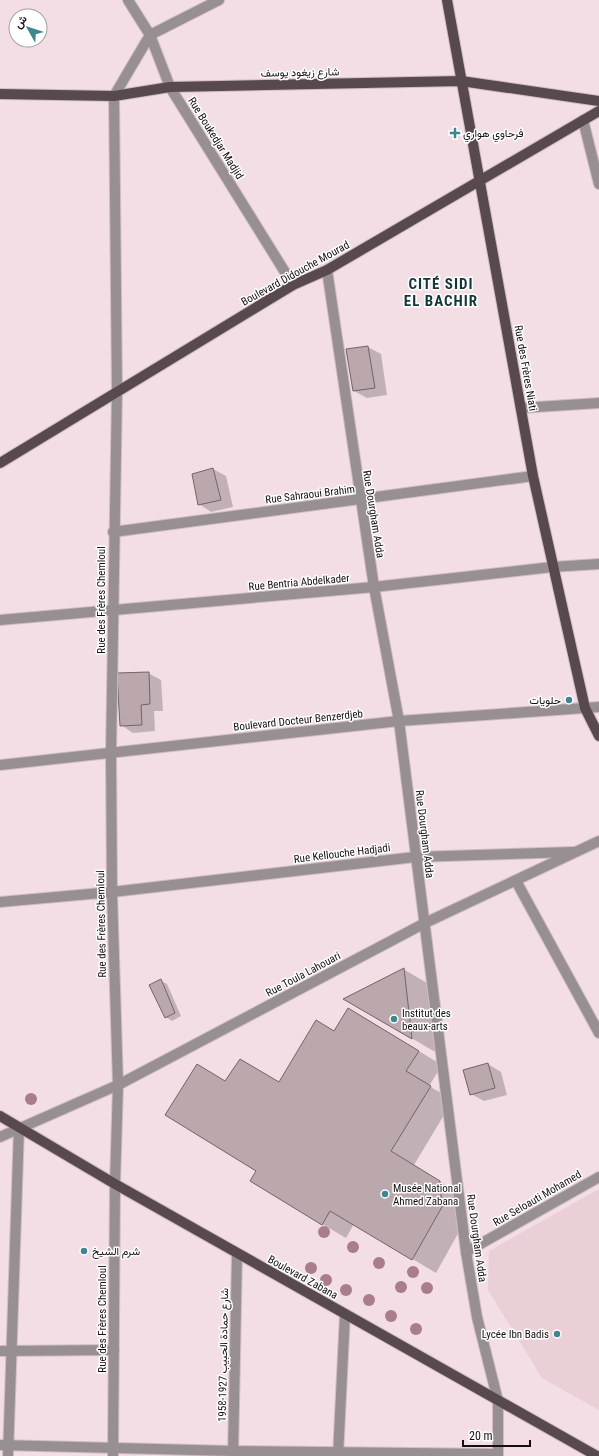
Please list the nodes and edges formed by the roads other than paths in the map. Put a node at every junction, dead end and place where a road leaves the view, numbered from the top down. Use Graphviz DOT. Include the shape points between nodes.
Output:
graph roads {
  1 [pos="128,0"];
  2 [pos="219,0"];
  3 [pos="447,0"];
  4 [pos="150,35"];
  5 [pos="462,81"];
  6 [pos="170,87"];
  7 [pos="0,94"];
  8 [pos="114,96"];
  9 [pos="599,101"];
  10 [pos="599,111"];
  11 [pos="583,120"];
  12 [pos="480,180"];
  13 [pos="599,184"];
  14 [pos="327,270"];
  15 [pos="293,285"];
  16 [pos="117,391"];
  17 [pos="599,403"];
  18 [pos="521,408"];
  19 [pos="0,463"];
  20 [pos="533,476"];
  21 [pos="360,500"];
  22 [pos="113,532"];
  23 [pos="599,564"];
  24 [pos="552,567"];
  25 [pos="374,587"];
  26 [pos="113,611"];
  27 [pos="0,620"];
  28 [pos="599,707"];
  29 [pos="585,708"];
  30 [pos="399,721"];
  31 [pos="599,736"];
  32 [pos="111,753"];
  33 [pos="0,765"];
  34 [pos="599,841"];
  35 [pos="577,852"];
  36 [pos="415,856"];
  37 [pos="516,881"];
  38 [pos="112,892"];
  39 [pos="0,902"];
  40 [pos="424,923"];
  41 [pos="599,1033"];
  42 [pos="118,1085"];
  43 [pos="0,1116"];
  44 [pos="20,1127"];
  45 [pos="0,1137"];
  46 [pos="599,1177"];
  47 [pos="115,1184"];
  48 [pos="466,1252"];
  49 [pos="237,1254"];
  50 [pos="345,1314"];
  51 [pos="114,1350"];
  52 [pos="0,1351"];
  53 [pos="11,1351"];
  54 [pos="498,1401"];
  55 [pos="4,1445"];
  56 [pos="113,1452"];
  57 [pos="233,1454"];
  58 [pos="338,1454"];
  59 [pos="498,1455"];
  60 [pos="8,1456"];
  61 [pos="597,1456"];
  1 -- 4 [label="street, Rue Boukedjar Madjid"];
  2 -- 4 [label="street"];
  3 -- 5 [label="main road, Rue des Frères Niati"];
  4 -- 6 [label="street, Rue Boukedjar Madjid"];
  4 -- 8 [label="street"];
  5 -- 6 [label="main road, شارع زيغود يوسف"];
  5 -- 9 [label="main road, شارع زيغود يوسف"];
  5 -- 12 [label="main road, Rue des Frères Niati"];
  6 -- 8 [label="main road, شارع زيغود يوسف"];
  6 -- 15 [label="street, Rue Boukedjar Madjid"];
  7 -- 8 [label="main road, شارع زيغود يوسف"];
  8 -- 16 [label="street, Rue des Frères Chemloul"];
  10 -- 11 [label="main road, Boulevard Didouche Mourad"];
  11 -- 12 [label="main road, Boulevard Didouche Mourad"];
  11 -- 13 [label="street"];
  12 -- 14 [label="main road, Boulevard Didouche Mourad"];
  12 -- 18 [label="main road, Rue des Frères Niati"];
  14 -- 15 [label="main road, Boulevard Didouche Mourad"];
  14 -- 21 [label="street, Rue Dourgham Adda"];
  15 -- 16 [label="main road, Boulevard Didouche Mourad"];
  16 -- 19 [label="main road, Boulevard Didouche Mourad"];
  16 -- 22 [label="street, Rue des Frères Chemloul"];
  17 -- 18 [label="street"];
  18 -- 20 [label="main road, Rue des Frères Niati"];
  20 -- 21 [label="street, Rue Sahraoui Brahim"];
  20 -- 24 [label="main road, Rue des Frères Niati"];
  21 -- 22 [label="street, Rue Sahraoui Brahim"];
  21 -- 25 [label="street, Rue Dourgham Adda"];
  22 -- 26 [label="street, Rue des Frères Chemloul"];
  23 -- 24 [label="street, Rue Bentria Abdelkader"];
  24 -- 25 [label="street, Rue Bentria Abdelkader"];
  24 -- 29 [label="main road, Rue des Frères Niati"];
  25 -- 26 [label="street, Rue Bentria Abdelkader"];
  25 -- 30 [label="street, Rue Dourgham Adda"];
  26 -- 27 [label="street, Rue Bentria Abdelkader"];
  26 -- 32 [label="street, Rue des Frères Chemloul"];
  28 -- 29 [label="street, Boulevard Docteur Benzerdjeb"];
  29 -- 30 [label="street, Boulevard Docteur Benzerdjeb"];
  29 -- 31 [label="main road, Rue des Frères Niati"];
  30 -- 32 [label="street, Boulevard Docteur Benzerdjeb"];
  30 -- 36 [label="street, Rue Dourgham Adda"];
  32 -- 33 [label="street, Boulevard Docteur Benzerdjeb"];
  32 -- 38 [label="street, Rue des Frères Chemloul"];
  34 -- 35 [label="street, Rue Toula Lahouari"];
  35 -- 36 [label="street, Rue Kellouche Hadjadi"];
  35 -- 37 [label="street, Rue Toula Lahouari"];
  36 -- 38 [label="street, Rue Kellouche Hadjadi"];
  36 -- 40 [label="street, Rue Dourgham Adda"];
  37 -- 40 [label="street, Rue Toula Lahouari"];
  37 -- 41 [label="street"];
  38 -- 39 [label="street, Rue Kellouche Hadjadi"];
  38 -- 42 [label="street, Rue des Frères Chemloul"];
  40 -- 42 [label="street, Rue Toula Lahouari"];
  40 -- 48 [label="street, Rue Dourgham Adda"];
  42 -- 44 [label="street, Rue Toula Lahouari"];
  42 -- 47 [label="street, Rue des Frères Chemloul"];
  43 -- 44 [label="main road, Boulevard Zabana"];
  44 -- 45 [label="street, Rue Toula Lahouari"];
  44 -- 47 [label="main road, Boulevard Zabana"];
  44 -- 53 [label="street"];
  46 -- 48 [label="street, Rue Seloauti Mohamed"];
  47 -- 49 [label="main road, Boulevard Zabana"];
  47 -- 51 [label="street, Rue des Frères Chemloul"];
  48 -- 54 [label="street, Rue Dourgham Adda" via="477,1317"];
  49 -- 50 [label="main road, Boulevard Zabana"];
  49 -- 57 [label="street, شارع حمادة الحبيب 1927-1958"];
  50 -- 54 [label="main road, Boulevard Zabana"];
  50 -- 58 [label="street"];
  51 -- 53 [label="street"];
  51 -- 56 [label="street, Rue des Frères Chemloul"];
  52 -- 53 [label="street"];
  53 -- 55 [label="street"];
  54 -- 59 [label="street, Rue Dourgham Adda"];
  54 -- 61 [label="main road, Boulevard Zabana"];
  55 -- 56 [label="street"];
  55 -- 60 [label="street"];
  56 -- 57 [label="street"];
  57 -- 58 [label="street"];
  58 -- 59 [label="street"];
}
